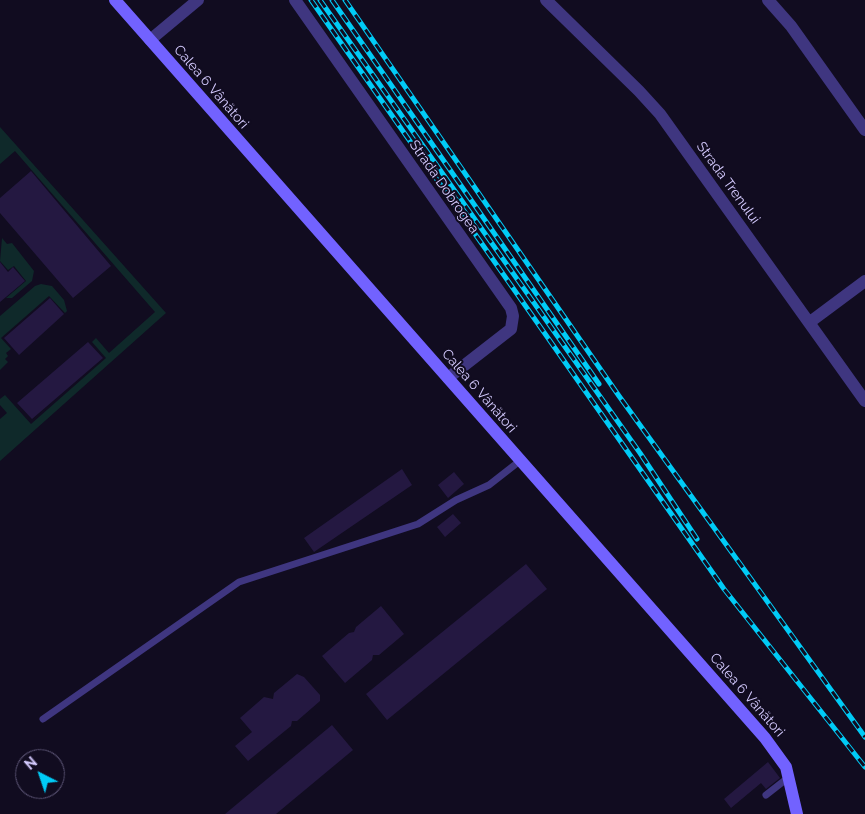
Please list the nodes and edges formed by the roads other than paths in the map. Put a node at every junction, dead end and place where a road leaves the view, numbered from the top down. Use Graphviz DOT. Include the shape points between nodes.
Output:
graph roads {
  1 [pos="115,0"];
  2 [pos="198,0"];
  3 [pos="296,0"];
  4 [pos="546,0"];
  5 [pos="768,0"];
  6 [pos="150,40"];
  7 [pos="865,130"];
  8 [pos="865,281"];
  9 [pos="810,322"];
  10 [pos="448,378"];
  11 [pos="865,401"];
  12 [pos="521,460"];
  13 [pos="43,719"];
  14 [pos="789,776"];
  15 [pos="766,795"];
  16 [pos="797,814"];
  1 -- 6 [label="main road, Calea 6 Vânători"];
  2 -- 6 [label="street"];
  3 -- 10 [label="street, Strada Dobrogea" via="511,308 511,329"];
  4 -- 9 [label="street, Strada Trenului" via="660,114"];
  5 -- 7 [label="street" via="791,26"];
  6 -- 10 [label="main road, Calea 6 Vânători"];
  8 -- 9 [label="street"];
  9 -- 11 [label="street, Strada Trenului"];
  10 -- 12 [label="main road, Calea 6 Vânători"];
  12 -- 13 [label="lane" via="489,485 456,500 418,524 239,582"];
  12 -- 14 [label="main road, Calea 6 Vânători" via="765,738 781,758"];
  14 -- 15 [label="lane"];
  14 -- 16 [label="main road, Calea 6 Vânători"];
}
